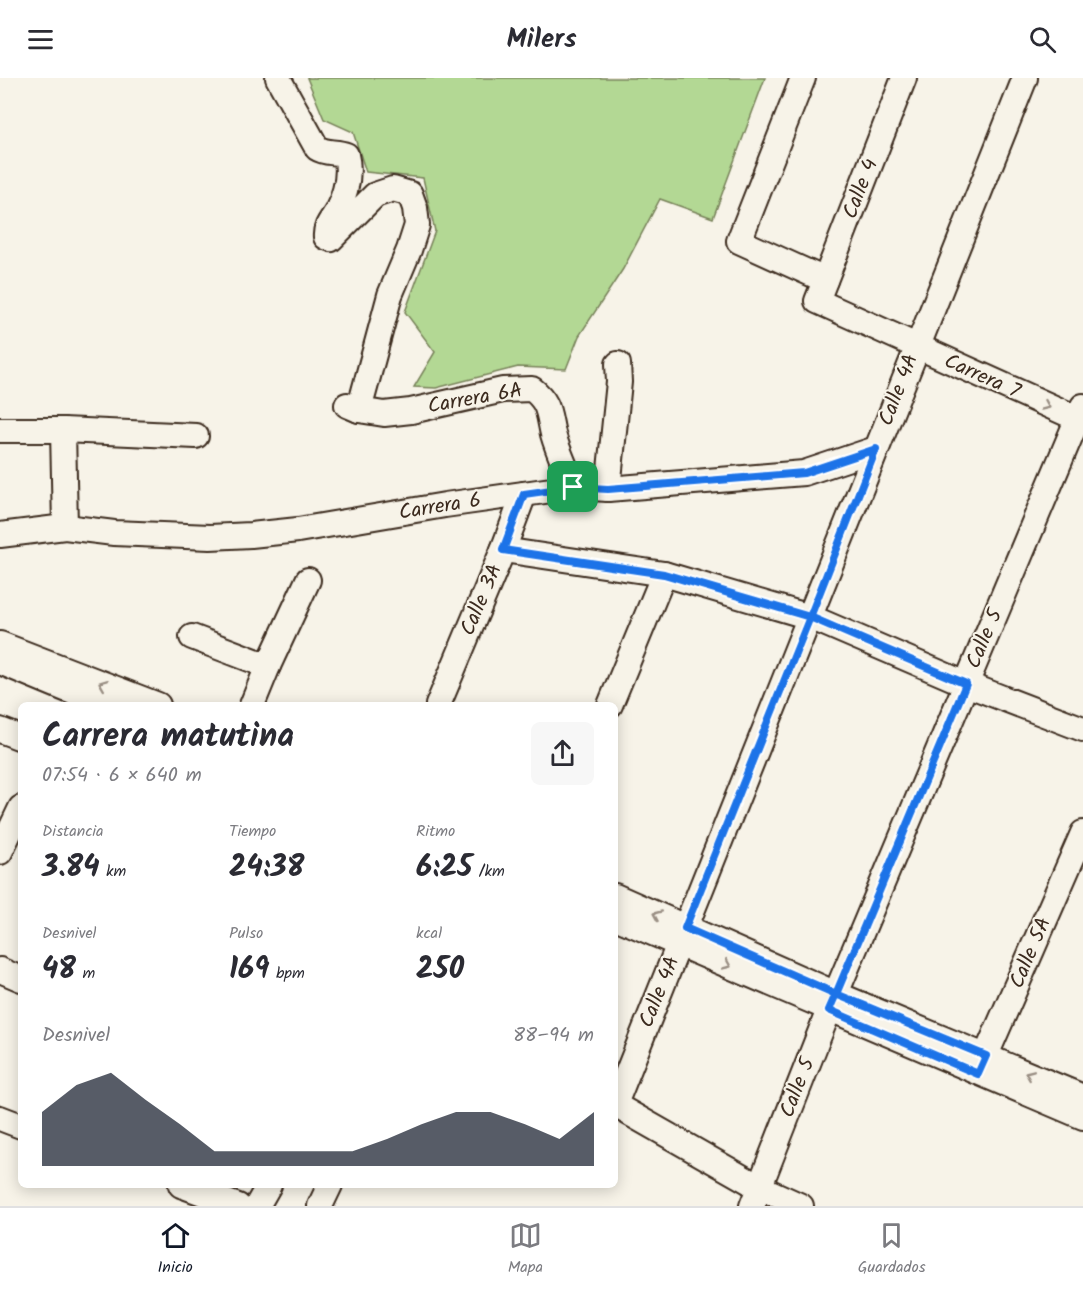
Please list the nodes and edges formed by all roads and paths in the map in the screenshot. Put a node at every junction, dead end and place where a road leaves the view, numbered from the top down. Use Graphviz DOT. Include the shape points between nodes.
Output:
graph roads {
  1 [pos="278,78"];
  2 [pos="804,78"];
  3 [pos="904,78"];
  4 [pos="1025,78"];
  5 [pos="821,290"];
  6 [pos="916,347"];
  7 [pos="618,364"];
  8 [pos="1081,416"];
  9 [pos="0,430"];
  10 [pos="63,430"];
  11 [pos="196,436"];
  12 [pos="876,449"];
  13 [pos="573,487"];
  14 [pos="608,489"];
  15 [pos="524,494"];
  16 [pos="65,527"];
  17 [pos="0,535"];
  18 [pos="503,550"];
  19 [pos="664,574"];
  20 [pos="308,580"];
  21 [pos="810,617"];
  22 [pos="192,637"];
  23 [pos="0,644"];
  24 [pos="0,662"];
  25 [pos="268,666"];
  26 [pos="966,684"];
  27 [pos="68,698"];
  28 [pos="89,702"];
  29 [pos="150,702"];
  30 [pos="253,702"];
  31 [pos="439,702"];
  32 [pos="611,702"];
  33 [pos="1083,729"];
  34 [pos="0,730"];
  35 [pos="18,737"];
  36 [pos="16,832"];
  37 [pos="1083,833"];
  38 [pos="0,852"];
  39 [pos="618,898"];
  40 [pos="618,918"];
  41 [pos="682,936"];
  42 [pos="0,970"];
  43 [pos="18,977"];
  44 [pos="833,1002"];
  45 [pos="982,1065"];
  46 [pos="618,1097"];
  47 [pos="1083,1097"];
  48 [pos="618,1107"];
  49 [pos="1083,1117"];
  50 [pos="0,1118"];
  51 [pos="18,1125"];
  52 [pos="189,1188"];
  53 [pos="267,1188"];
  54 [pos="329,1188"];
  55 [pos="756,1197"];
  56 [pos="238,1206"];
  57 [pos="257,1206"];
  58 [pos="320,1206"];
  59 [pos="801,1206"];
  1 -- 13 [label="street, Carrera 6A" via="317,148 346,155 348,183 326,237 331,239 375,195 393,189 410,194 415,208 417,225 353,407 384,414 503,390 532,389 550,412 553,434"];
  2 -- 5 [label="street, Carrera 7" via="739,241"];
  3 -- 5 [label="street, Calle 4"];
  4 -- 6 [label="street, Calle 4A"];
  5 -- 6 [label="street, Carrera 7"];
  6 -- 8 [label="street, Carrera 7, one-way"];
  6 -- 12 [label="street, Calle 4A"];
  7 -- 14 [label="street" via="620,382"];
  8 -- 26 [label="street, Calle 5"];
  9 -- 10 [label="street"];
  10 -- 11 [label="street"];
  10 -- 16 [label="street"];
  12 -- 14 [label="street, Carrera 6" via="804,473"];
  12 -- 21 [label="street, Calle 4A"];
  13 -- 14 [label="street, Carrera 6"];
  13 -- 15 [label="street, Carrera 6"];
  15 -- 16 [label="street, Carrera 6" via="251,535 114,533"];
  15 -- 18 [label="street, Calle 3A"];
  16 -- 17 [label="street, Carrera 6"];
  18 -- 19 [label="street"];
  18 -- 31 [label="street, Calle 3A"];
  19 -- 21 [label="street"];
  19 -- 32 [label="street"];
  20 -- 25 [label="street"];
  21 -- 26 [label="street"];
  21 -- 41 [label="street, Calle 4A"];
  22 -- 25 [label="street"];
  29 -- 23 [label="street, one-way"];
  24 -- 27 [label="street"];
  25 -- 30 [label="street"];
  26 -- 33 [label="street"];
  26 -- 44 [label="street, Calle 5"];
  27 -- 28 [label="street"];
  34 -- 35 [label="street"];
  36 -- 38 [label="street"];
  37 -- 45 [label="street, Calle 5A"];
  41 -- 39 [label="street, one-way"];
  40 -- 41 [label="street"];
  41 -- 44 [label="street"];
  41 -- 46 [label="street, Calle 4A"];
  42 -- 43 [label="street"];
  44 -- 45 [label="street"];
  44 -- 55 [label="street, Calle 5"];
  47 -- 45 [label="street, one-way"];
  45 -- 49 [label="street"];
  48 -- 55 [label="street"];
  50 -- 51 [label="street"];
  52 -- 56 [label="street"];
  53 -- 57 [label="street"];
  54 -- 58 [label="street"];
  55 -- 59 [label="street"];
}
